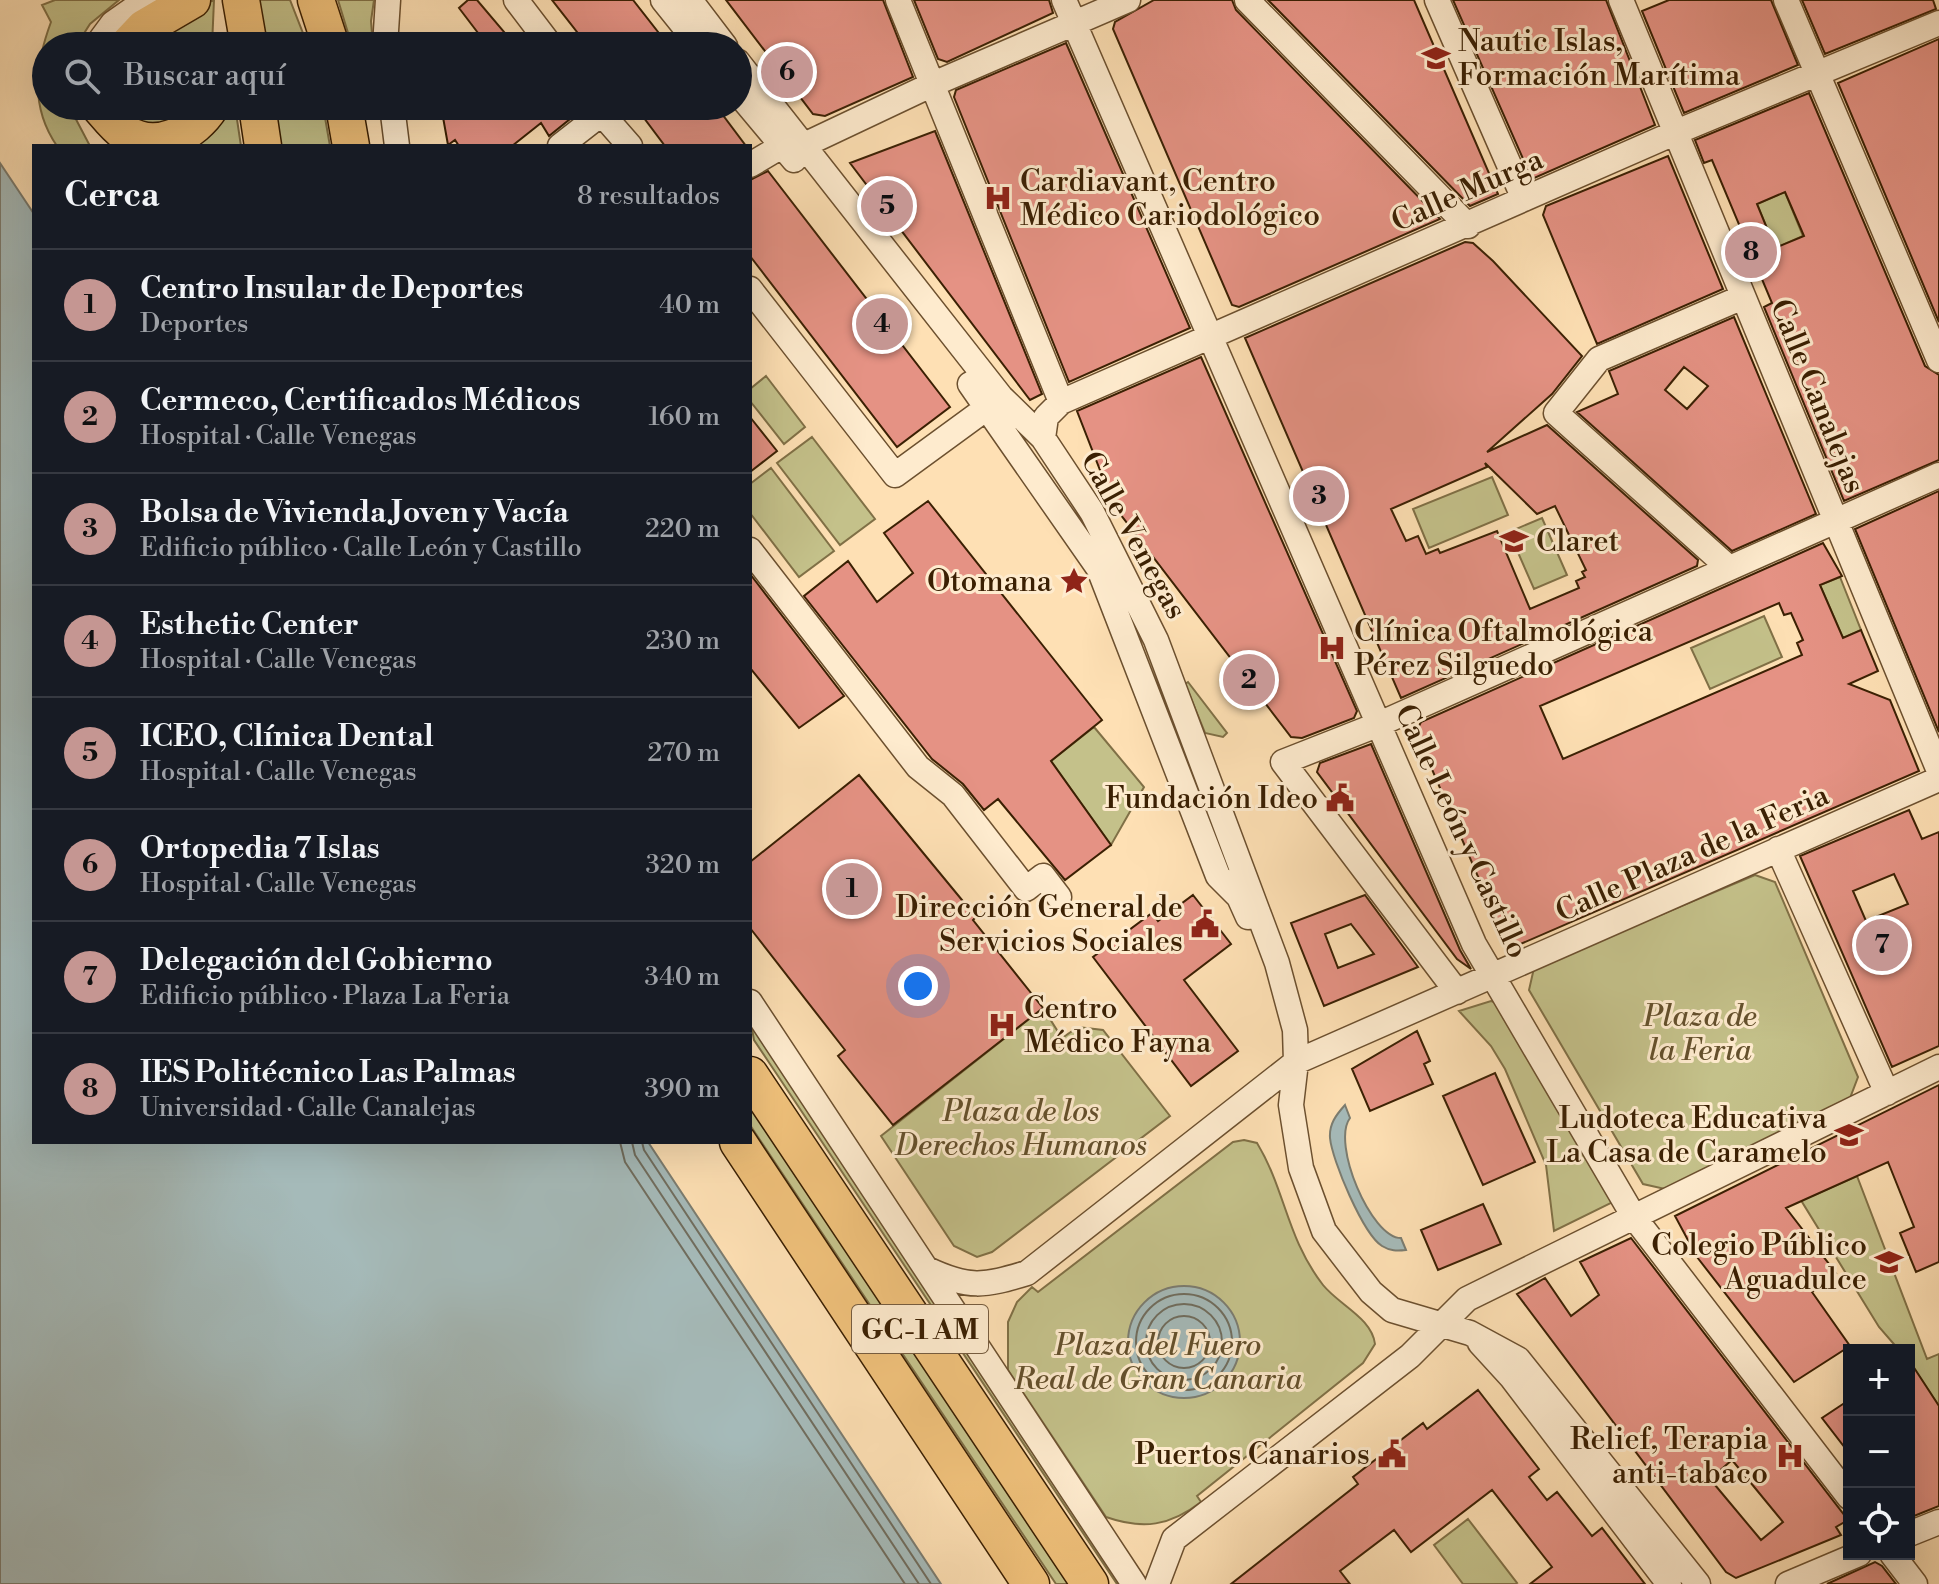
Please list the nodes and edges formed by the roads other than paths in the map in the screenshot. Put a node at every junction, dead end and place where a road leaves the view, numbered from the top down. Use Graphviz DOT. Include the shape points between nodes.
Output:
graph roads {
  1 [pos="146,0"];
  2 [pos="316,0"];
  3 [pos="388,0"];
  4 [pos="516,0"];
  5 [pos="663,0"];
  6 [pos="690,0"];
  7 [pos="898,0"];
  8 [pos="1064,0"];
  9 [pos="1128,0"];
  10 [pos="1247,0"];
  11 [pos="1437,0"];
  12 [pos="1786,0"];
  13 [pos="224,1"];
  14 [pos="1629,3"];
  15 [pos="1074,23"];
  16 [pos="1939,23"];
  17 [pos="106,32"];
  18 [pos="140,32"];
  19 [pos="225,32"];
  20 [pos="241,32"];
  21 [pos="326,32"];
  22 [pos="386,32"];
  23 [pos="540,32"];
  24 [pos="689,32"];
  25 [pos="714,32"];
  26 [pos="1818,72"];
  27 [pos="752,84"];
  28 [pos="931,85"];
  29 [pos="752,107"];
  30 [pos="89,120"];
  31 [pos="200,120"];
  32 [pos="259,120"];
  33 [pos="346,120"];
  34 [pos="394,120"];
  35 [pos="587,120"];
  36 [pos="607,120"];
  37 [pos="115,128"];
  38 [pos="1676,133"];
  39 [pos="263,144"];
  40 [pos="351,144"];
  41 [pos="397,144"];
  42 [pos="562,144"];
  43 [pos="628,144"];
  44 [pos="792,146"];
  45 [pos="752,164"];
  46 [pos="1524,199"];
  47 [pos="1468,226"];
  48 [pos="752,292"];
  49 [pos="1743,297"];
  50 [pos="1211,336"];
  51 [pos="1939,360"];
  52 [pos="994,402"];
  53 [pos="1061,402"];
  54 [pos="1043,438"];
  55 [pos="1939,475"];
  56 [pos="1835,522"];
  57 [pos="752,553"];
  58 [pos="1728,567"];
  59 [pos="1377,725"];
  60 [pos="1939,771"];
  61 [pos="1939,779"];
  62 [pos="1778,849"];
  63 [pos="1059,897"];
  64 [pos="1494,978"];
  65 [pos="1457,992"];
  66 [pos="752,1005"];
  67 [pos="1295,1030"];
  68 [pos="1296,1062"];
  69 [pos="1939,1067"];
  70 [pos="752,1078"];
  71 [pos="1887,1093"];
  72 [pos="739,1144"];
  73 [pos="1634,1217"];
  74 [pos="927,1269"];
  75 [pos="1442,1324"];
  76 [pos="1470,1333"];
  77 [pos="1843,1489"];
  78 [pos="1939,1522"];
  79 [pos="1915,1532"];
  80 [pos="1845,1560"];
  81 [pos="1897,1560"];
  82 [pos="1031,1584"];
  83 [pos="1090,1584"];
  84 [pos="1134,1584"];
  85 [pos="1157,1584"];
  86 [pos="1669,1584"];
  87 [pos="1698,1584"];
  88 [pos="1788,1584"];
  89 [pos="1915,1584"];
  1 -- 17 [label="street"];
  2 -- 21 [label="highway"];
  3 -- 22 [label="street"];
  4 -- 23 [label="street"];
  5 -- 24 [label="street"];
  6 -- 25 [label="street"];
  7 -- 28 [label="street"];
  8 -- 15 [label="street, Calle León y Castillo"];
  9 -- 15 [label="street"];
  10 -- 47 [label="street"];
  11 -- 46 [label="street"];
  12 -- 26 [label="street"];
  13 -- 18 [label="highway"];
  13 -- 19 [label="highway"];
  13 -- 20 [label="highway"];
  14 -- 38 [label="street, Calle Canalejas"];
  15 -- 28 [label="street"];
  15 -- 50 [label="street, Calle León y Castillo"];
  16 -- 26 [label="street, Calle Murga"];
  26 -- 38 [label="street, Calle Murga"];
  26 -- 51 [label="street"];
  27 -- 44 [label="street, Calle Venegas"];
  28 -- 44 [label="street"];
  28 -- 53 [label="street"];
  29 -- 44 [label="street, Calle Venegas"];
  30 -- 37 [label="highway" via="92,130"];
  31 -- 37 [label="highway" via="174,138 144,140"];
  32 -- 39 [label="highway"];
  33 -- 40 [label="highway"];
  34 -- 41 [label="street"];
  35 -- 42 [label="street"];
  36 -- 43 [label="street"];
  38 -- 46 [label="street, Calle Murga"];
  38 -- 49 [label="street, Calle Canalejas"];
  44 -- 45 [label="street"];
  44 -- 52 [label="street, Calle Venegas"];
  46 -- 47 [label="street, Calle Murga"];
  47 -- 50 [label="street, Calle Murga"];
  48 -- 52 [label="street" via="895,475"];
  49 -- 56 [label="street, Calle Canalejas"];
  49 -- 58 [label="street" via="1599,359 1556,413"];
  50 -- 53 [label="street, Calle Murga"];
  50 -- 59 [label="street, Calle León y Castillo"];
  52 -- 54 [label="street, Calle Venegas"];
  52 -- 67 [label="street, Calle Venegas" via="1099,569 1218,876 1239,897"];
  53 -- 54 [label="street" via="1046,417"];
  54 -- 67 [label="street, Calle Venegas" via="1092,512 1156,640 1277,963"];
  55 -- 56 [label="street"];
  56 -- 58 [label="street"];
  56 -- 60 [label="street, Calle Canalejas"];
  57 -- 63 [label="street" via="918,767 953,795 1026,889 1043,876"];
  58 -- 59 [label="street"];
  59 -- 64 [label="street, Calle León y Castillo"];
  59 -- 65 [label="street" via="1283,762"];
  61 -- 62 [label="street, Calle Plaza de la Feria"];
  62 -- 64 [label="street, Calle Plaza de la Feria"];
  62 -- 71 [label="street"];
  64 -- 65 [label="street, Calle Plaza de la Feria"];
  64 -- 73 [label="street, Calle León y Castillo"];
  65 -- 68 [label="street, Calle Plaza de la Feria"];
  66 -- 74 [label="street"];
  67 -- 68 [label="street, Calle Venegas"];
  68 -- 74 [label="street, Calle Plaza de la Feria" via="1027,1273 994,1283 958,1284"];
  68 -- 75 [label="street, Calle Venegas" via="1291,1105 1295,1134 1324,1231 1371,1292 1392,1310"];
  69 -- 71 [label="street"];
  70 -- 83 [label="highway, GC-1 AM"];
  71 -- 73 [label="street"];
  72 -- 82 [label="highway, GC-1 AM"];
  73 -- 75 [label="street" via="1467,1299"];
  73 -- 77 [label="street, Calle León y Castillo"];
  74 -- 84 [label="street"];
  75 -- 76 [label="street, Calle Venegas"];
  75 -- 85 [label="street" via="1410,1356 1174,1539"];
  76 -- 86 [label="street" via="1512,1378"];
  76 -- 87 [label="street, Calle Venegas" via="1518,1359"];
  78 -- 79 [label="street"];
  80 -- 88 [label="street"];
  81 -- 89 [label="street"];
}
